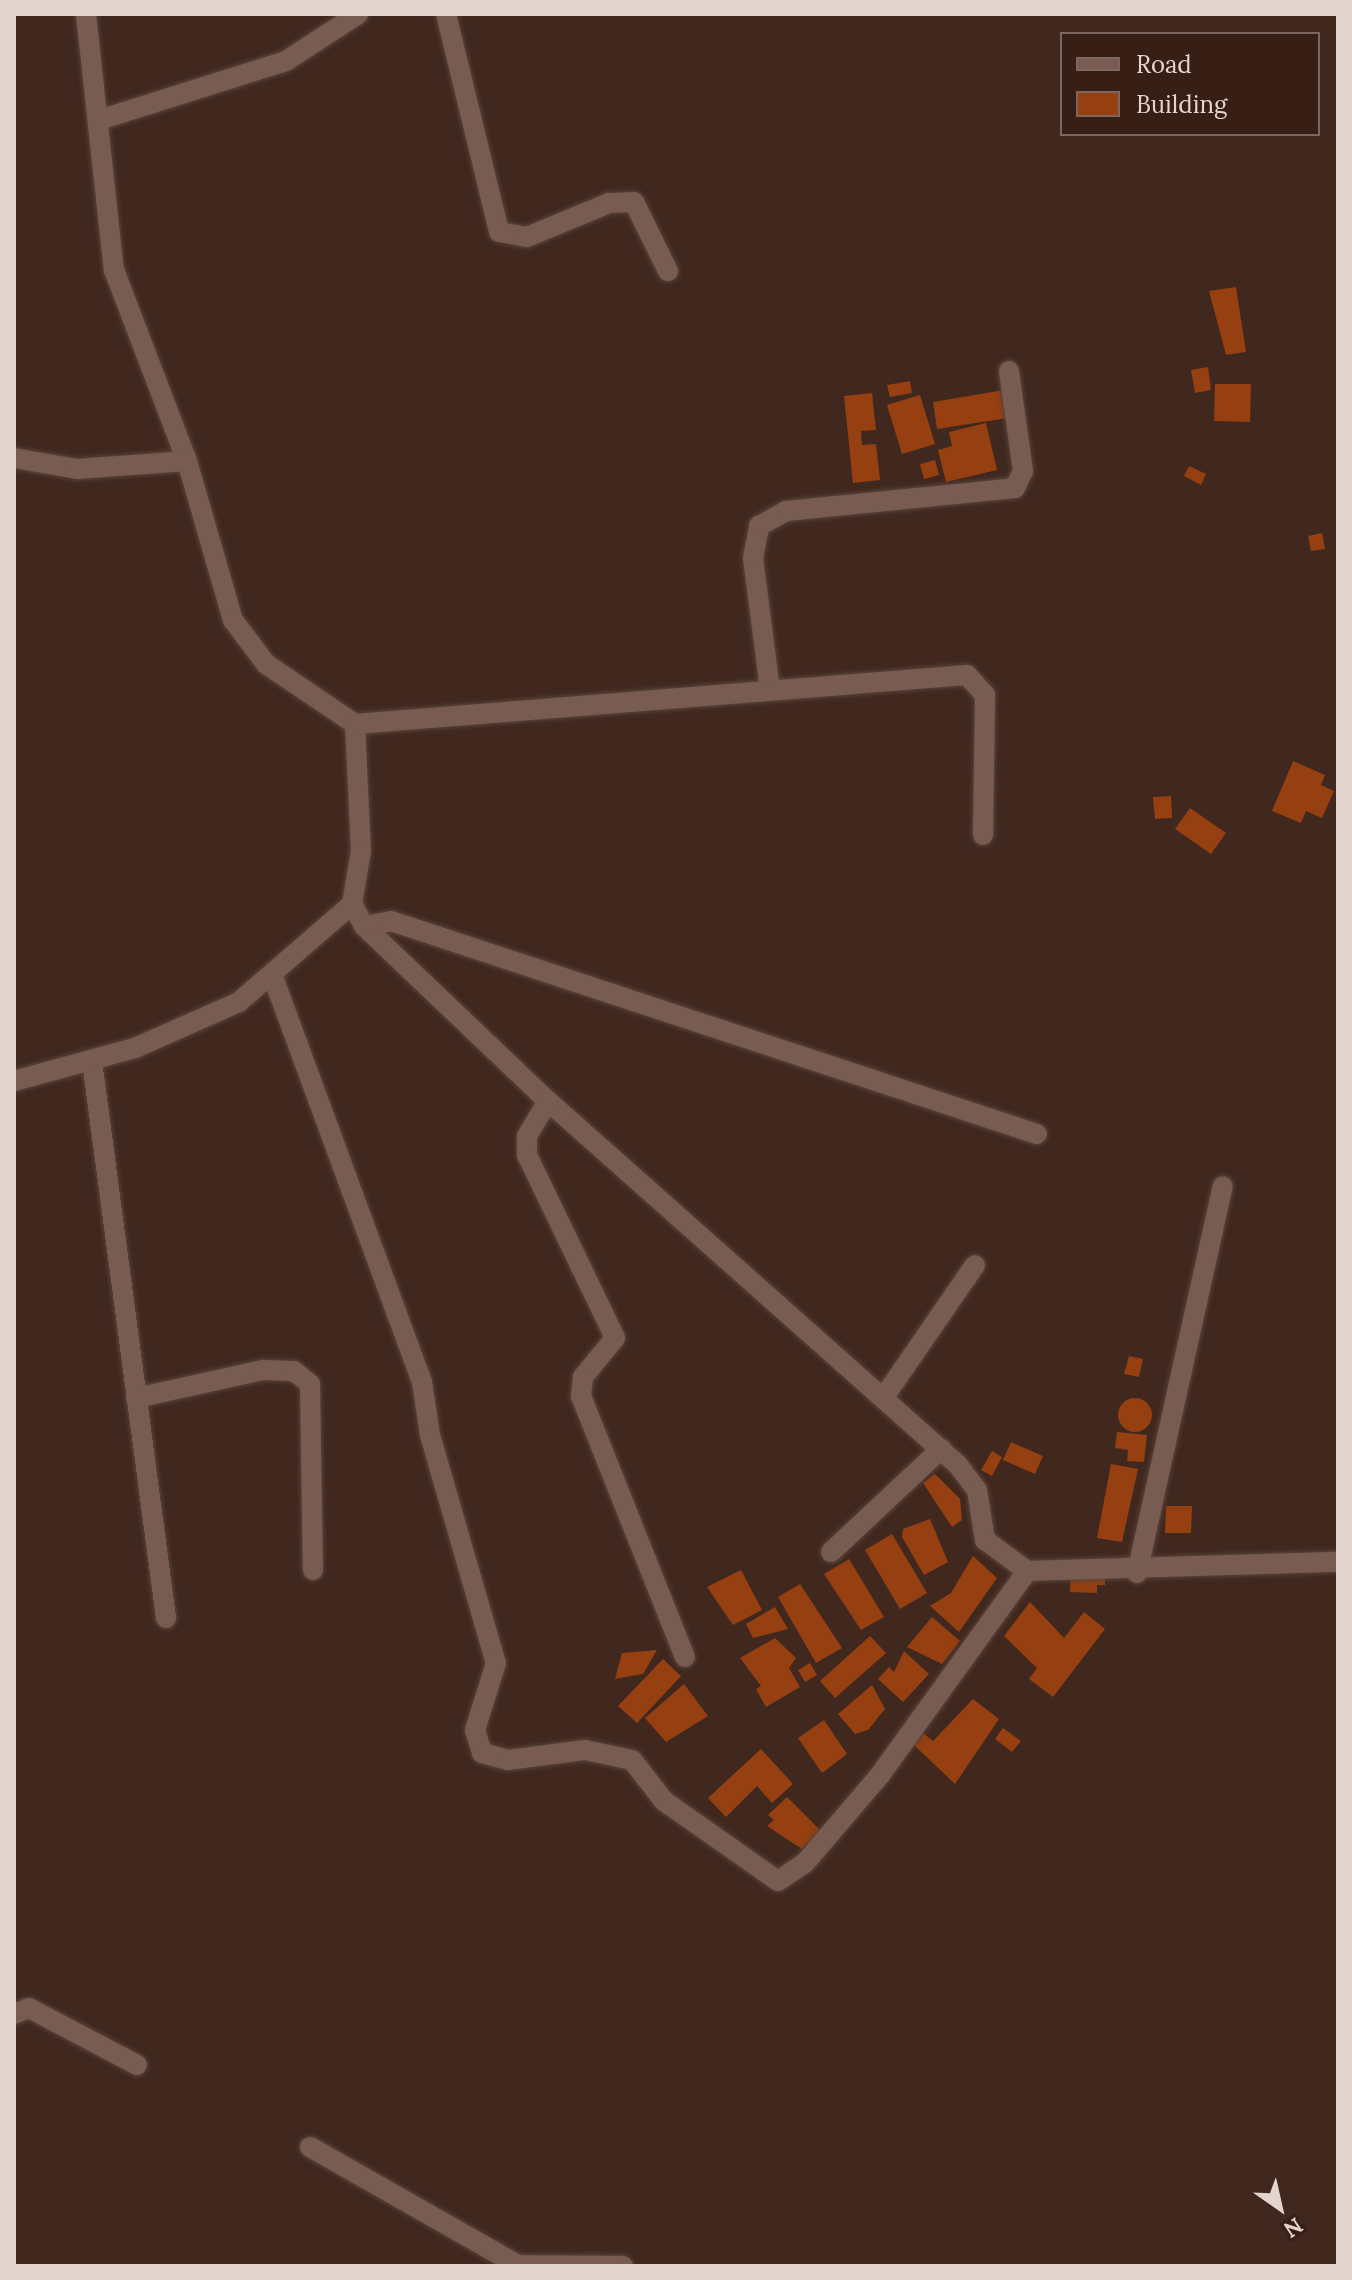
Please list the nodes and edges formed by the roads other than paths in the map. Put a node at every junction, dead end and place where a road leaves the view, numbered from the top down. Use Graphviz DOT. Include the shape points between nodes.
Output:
graph roads {
  1 [pos="86,14"];
  2 [pos="358,14"];
  3 [pos="446,14"];
  4 [pos="99,120"];
  5 [pos="668,271"];
  6 [pos="1009,371"];
  7 [pos="14,458"];
  8 [pos="187,461"];
  9 [pos="770,689"];
  10 [pos="355,724"];
  11 [pos="983,835"];
  12 [pos="352,904"];
  13 [pos="364,926"];
  14 [pos="273,977"];
  15 [pos="92,1061"];
  16 [pos="14,1081"];
  17 [pos="548,1101"];
  18 [pos="1037,1134"];
  19 [pos="1223,1186"];
  20 [pos="975,1265"];
  21 [pos="884,1397"];
  22 [pos="136,1398"];
  23 [pos="941,1449"];
  24 [pos="831,1552"];
  25 [pos="1338,1562"];
  26 [pos="313,1570"];
  27 [pos="1027,1571"];
  28 [pos="1137,1573"];
  29 [pos="166,1618"];
  30 [pos="685,1657"];
  31 [pos="14,2014"];
  32 [pos="137,2065"];
  33 [pos="310,2147"];
  34 [pos="508,2265"];
  35 [pos="623,2266"];
  1 -- 4 [label="street"];
  2 -- 4 [label="street" via="286,61"];
  3 -- 5 [label="street" via="499,232 527,237 609,203 634,202"];
  4 -- 8 [label="street" via="114,270"];
  6 -- 9 [label="street" via="1023,471 1015,488 786,511 759,526 753,558"];
  7 -- 8 [label="street" via="77,469"];
  8 -- 10 [label="street" via="246,645"];
  9 -- 10 [label="street"];
  9 -- 11 [label="street" via="955,675 977,680 985,695"];
  10 -- 12 [label="street" via="361,851"];
  12 -- 13 [label="street"];
  12 -- 14 [label="street"];
  13 -- 17 [label="street"];
  13 -- 18 [label="street" via="391,921"];
  14 -- 15 [label="street" via="191,1027"];
  14 -- 27 [label="street" via="422,1382 430,1435 496,1663 475,1730 482,1753 508,1760 585,1750 632,1760 664,1801 778,1881 805,1863 880,1775"];
  15 -- 16 [label="street"];
  15 -- 22 [label="street"];
  17 -- 21 [label="street"];
  17 -- 30 [label="street" via="527,1136 527,1155 615,1338 583,1377 581,1396"];
  19 -- 28 [label="street"];
  20 -- 21 [label="street"];
  21 -- 23 [label="street"];
  22 -- 26 [label="street" via="263,1370 294,1371 310,1384"];
  22 -- 29 [label="street"];
  23 -- 24 [label="street"];
  23 -- 27 [label="street" via="977,1490 985,1540"];
  25 -- 28 [label="street" via="1310,1558"];
  27 -- 28 [label="street"];
  31 -- 32 [label="street" via="29,2008"];
  33 -- 34 [label="street"];
  34 -- 35 [label="street"];
}
